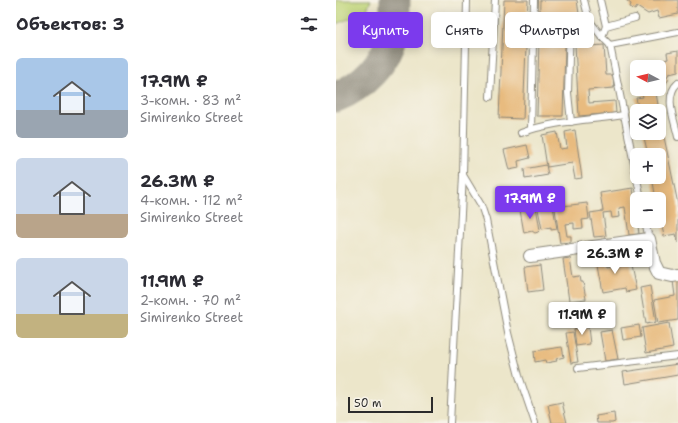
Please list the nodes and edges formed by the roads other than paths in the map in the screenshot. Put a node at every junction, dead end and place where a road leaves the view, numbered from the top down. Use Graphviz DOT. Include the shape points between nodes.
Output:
graph roads {
  1 [pos="467,0"];
  2 [pos="495,0"];
  3 [pos="534,0"];
  4 [pos="584,0"];
  5 [pos="600,0"];
  6 [pos="587,12"];
  7 [pos="635,18"];
  8 [pos="606,26"];
  9 [pos="594,27"];
  10 [pos="678,32"];
  11 [pos="602,37"];
  12 [pos="610,45"];
  13 [pos="569,48"];
  14 [pos="678,83"];
  15 [pos="490,97"];
  16 [pos="624,116"];
  17 [pos="571,122"];
  18 [pos="531,129"];
  19 [pos="520,133"];
  20 [pos="678,137"];
  21 [pos="463,176"];
  22 [pos="640,192"];
  23 [pos="647,228"];
  24 [pos="649,239"];
  25 [pos="530,256"];
  26 [pos="678,275"];
  27 [pos="678,356"];
  28 [pos="578,368"];
  29 [pos="450,423"];
  30 [pos="535,423"];
  1 -- 21 [label="lane"];
  2 -- 15 [label="lane"];
  3 -- 18 [label="lane"];
  4 -- 6 [label="lane"];
  5 -- 8 [label="lane"];
  7 -- 8 [label="lane"];
  8 -- 11 [label="lane"];
  9 -- 11 [label="lane"];
  10 -- 12 [label="lane"];
  11 -- 12 [label="lane"];
  12 -- 16 [label="lane"];
  13 -- 17 [label="lane" via="568,93"];
  14 -- 20 [label="lane" via="673,88 670,101"];
  16 -- 17 [label="lane"];
  16 -- 22 [label="lane"];
  17 -- 18 [label="lane"];
  18 -- 19 [label="lane"];
  21 -- 29 [label="lane"];
  21 -- 30 [label="lane" via="481,205 486,220 508,333"];
  23 -- 24 [label="lane"];
  24 -- 25 [label="street"];
  24 -- 26 [label="street" via="658,273"];
  27 -- 28 [label="lane"];
}
